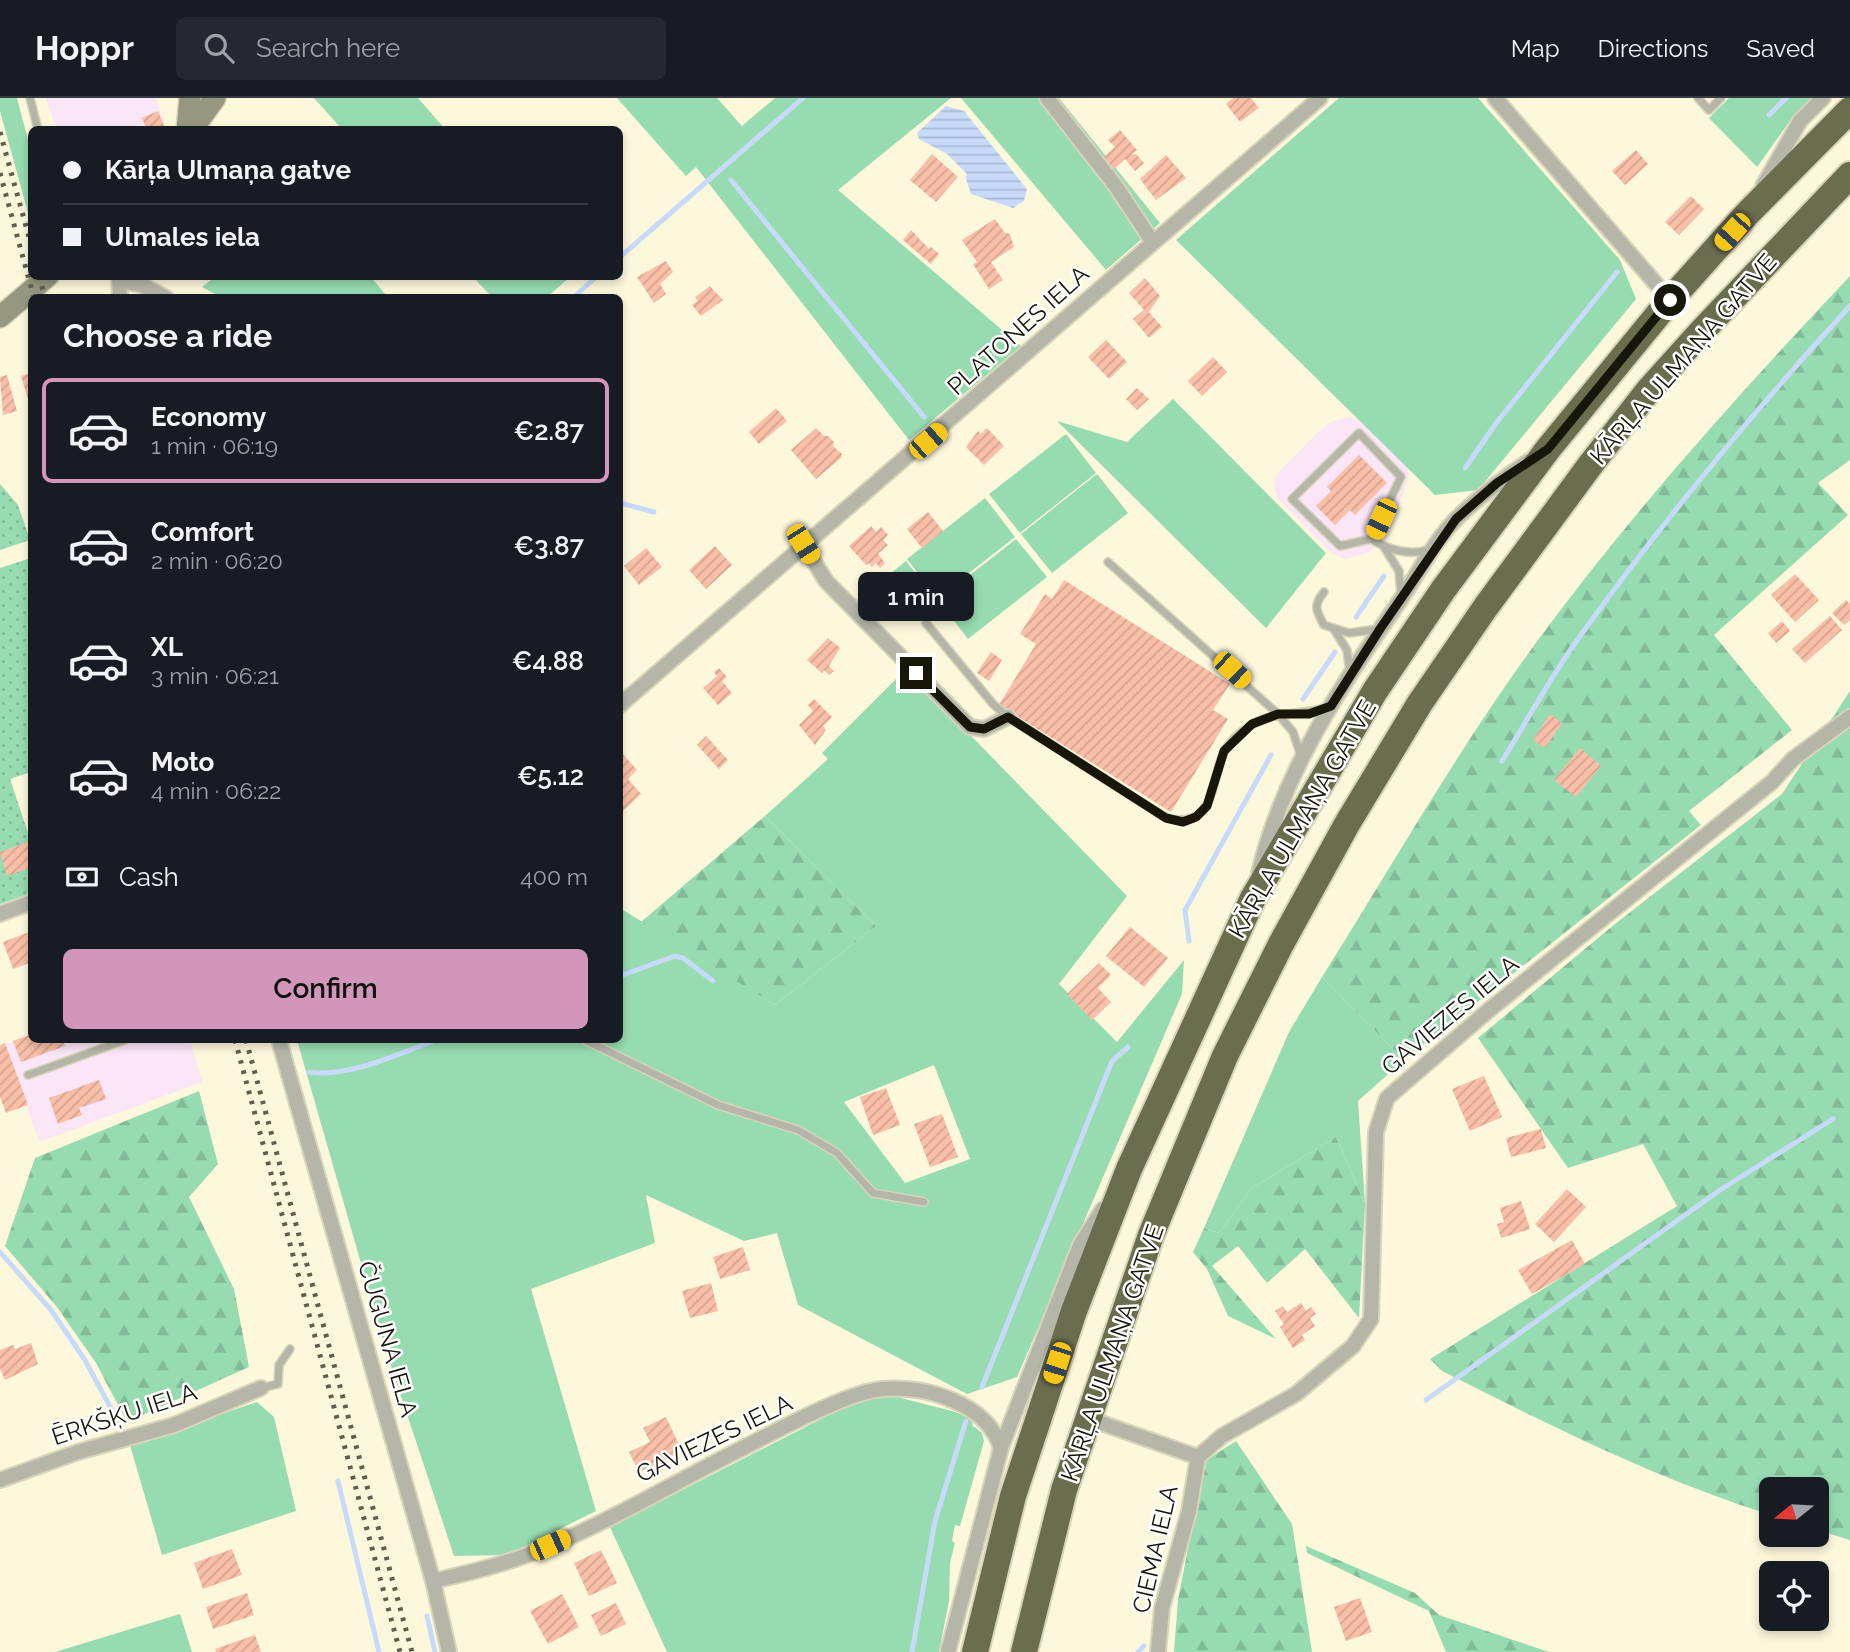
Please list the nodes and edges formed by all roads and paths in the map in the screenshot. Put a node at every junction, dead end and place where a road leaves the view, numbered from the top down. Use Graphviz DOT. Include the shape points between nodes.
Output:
graph roads {
  1 [pos="30,98"];
  2 [pos="190,98"];
  3 [pos="215,98"];
  4 [pos="1047,98"];
  5 [pos="1320,98"];
  6 [pos="1495,98"];
  7 [pos="1698,98"];
  8 [pos="1721,98"];
  9 [pos="1823,98"];
  10 [pos="1850,110"];
  11 [pos="37,126"];
  12 [pos="190,126"];
  13 [pos="193,126"];
  14 [pos="1850,175"];
  15 [pos="1747,214"];
  16 [pos="1152,241"];
  17 [pos="43,280"];
  18 [pos="124,280"];
  19 [pos="159,294"];
  20 [pos="1670,300"];
  21 [pos="0,317"];
  22 [pos="1548,449"];
  23 [pos="1371,539"];
  24 [pos="803,544"];
  25 [pos="1438,544"];
  26 [pos="1384,547"];
  27 [pos="1108,562"];
  28 [pos="1324,592"];
  29 [pos="1400,600"];
  30 [pos="926,623"];
  31 [pos="1380,629"];
  32 [pos="1335,631"];
  33 [pos="1350,674"];
  34 [pos="623,702"];
  35 [pos="1331,706"];
  36 [pos="1278,714"];
  37 [pos="1008,717"];
  38 [pos="1850,718"];
  39 [pos="1301,757"];
  40 [pos="1253,898"];
  41 [pos="28,904"];
  42 [pos="0,914"];
  43 [pos="117,1043"];
  44 [pos="280,1043"];
  45 [pos="592,1043"];
  46 [pos="28,1075"];
  47 [pos="1129,1169"];
  48 [pos="924,1202"];
  49 [pos="290,1349"];
  50 [pos="261,1388"];
  51 [pos="1087,1418"];
  52 [pos="1001,1448"];
  53 [pos="1198,1457"];
  54 [pos="0,1480"];
  55 [pos="433,1581"];
  56 [pos="449,1652"];
  57 [pos="948,1652"];
  58 [pos="975,1652"];
  59 [pos="1024,1652"];
  60 [pos="1158,1652"];
  1 -- 11 [label="lane"];
  2 -- 12 [label="street"];
  3 -- 13 [label="street"];
  4 -- 16 [label="street"];
  5 -- 16 [label="street, PLATONES IELA"];
  6 -- 20 [label="street"];
  7 -- 8 [label="lane" via="1709,110"];
  9 -- 15 [label="street" via="1800,121"];
  10 -- 15 [label="highway, KĀRĻA ULMAŅA GATVE"];
  14 -- 51 [label="highway, KĀRĻA ULMAŅA GATVE" via="1648,391 1485,608 1420,703 1347,824 1225,1056 1151,1235"];
  15 -- 20 [label="highway, KĀRĻA ULMAŅA GATVE"];
  16 -- 24 [label="street, PLATONES IELA" via="909,457"];
  17 -- 21 [label="street"];
  18 -- 19 [label="street"];
  20 -- 22 [label="highway, KĀRĻA ULMAŅA GATVE"];
  22 -- 25 [label="street" via="1497,483 1456,519"];
  22 -- 40 [label="highway, KĀRĻA ULMAŅA GATVE" via="1375,691"];
  23 -- 23 [label="lane" via="1401,477 1359,433 1292,499 1340,546"];
  23 -- 26 [label="lane"];
  24 -- 34 [label="street, PLATONES IELA"];
  24 -- 37 [label="street" via="826,581 970,727 984,729"];
  25 -- 26 [label="lane" via="1413,553"];
  25 -- 29 [label="street"];
  26 -- 29 [label="lane" via="1402,579"];
  27 -- 36 [label="lane"];
  28 -- 32 [label="lane" via="1316,612 1324,625"];
  29 -- 31 [label="street"];
  30 -- 37 [label="lane"];
  31 -- 32 [label="lane"];
  31 -- 33 [label="street"];
  32 -- 33 [label="lane" via="1347,650"];
  33 -- 35 [label="street"];
  35 -- 36 [label="lane" via="1309,714"];
  35 -- 39 [label="street"];
  36 -- 37 [label="lane" via="1252,724 1236,737 1224,751 1207,806 1183,822 1166,818"];
  36 -- 39 [label="lane" via="1293,732"];
  38 -- 53 [label="street, GAVIEZES IELA" via="1793,759 1772,782 1387,1098 1377,1132 1371,1319 1353,1346 1296,1394 1222,1436"];
  39 -- 40 [label="street" via="1266,842"];
  40 -- 47 [label="highway, KĀRĻA ULMAŅA GATVE"];
  41 -- 42 [label="street"];
  43 -- 46 [label="lane"];
  44 -- 55 [label="street, ČUGUNA IELA"];
  45 -- 48 [label="lane" via="718,1104 798,1130 837,1153 873,1192"];
  47 -- 52 [label="street" via="1080,1245"];
  47 -- 58 [label="highway, KĀRĻA ULMAŅA GATVE" via="1074,1311 1013,1496"];
  49 -- 50 [label="lane" via="279,1365 278,1384"];
  50 -- 54 [label="street, ĒRKŠĶU IELA" via="174,1425"];
  51 -- 53 [label="street"];
  51 -- 59 [label="highway, KĀRĻA ULMAŅA GATVE"];
  52 -- 55 [label="street, GAVIEZES IELA" via="996,1432 967,1406 913,1390 880,1389 776,1431 537,1551"];
  52 -- 57 [label="street"];
  53 -- 60 [label="street, CIEMA IELA" via="1189,1511 1162,1608"];
  55 -- 56 [label="street, ČUGUNA IELA"];
}
